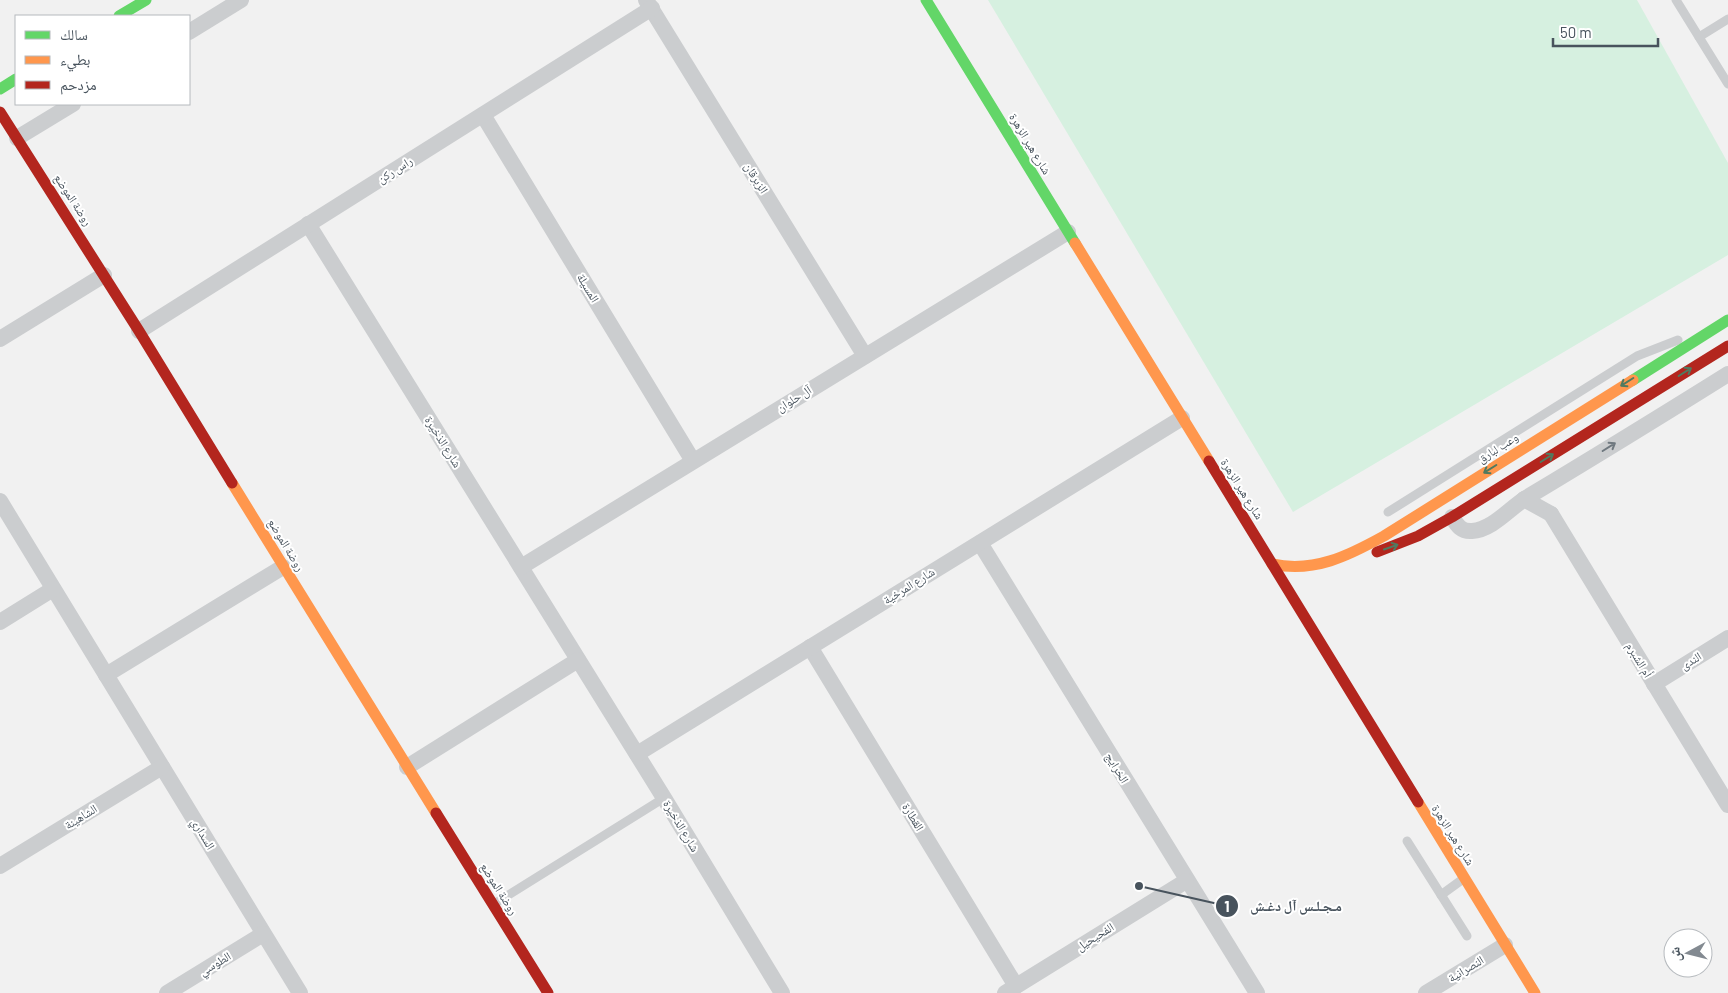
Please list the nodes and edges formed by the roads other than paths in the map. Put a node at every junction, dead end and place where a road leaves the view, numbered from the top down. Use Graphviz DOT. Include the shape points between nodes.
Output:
graph roads {
  1 [pos="146,0"];
  2 [pos="241,0"];
  3 [pos="926,0"];
  4 [pos="1676,0"];
  5 [pos="649,4"];
  6 [pos="123,15"];
  7 [pos="1728,19"];
  8 [pos="190,31"];
  9 [pos="1699,36"];
  10 [pos="15,80"];
  11 [pos="1728,84"];
  12 [pos="0,89"];
  13 [pos="71,105"];
  14 [pos="0,112"];
  15 [pos="483,115"];
  16 [pos="17,138"];
  17 [pos="308,224"];
  18 [pos="1068,232"];
  19 [pos="104,274"];
  20 [pos="1728,312"];
  21 [pos="1728,320"];
  22 [pos="139,331"];
  23 [pos="0,339"];
  24 [pos="1728,346"];
  25 [pos="1660,347"];
  26 [pos="865,356"];
  27 [pos="1652,366"];
  28 [pos="1728,374"];
  29 [pos="1182,418"];
  30 [pos="693,462"];
  31 [pos="1547,486"];
  32 [pos="1524,499"];
  33 [pos="0,501"];
  34 [pos="1388,512"];
  35 [pos="1551,514"];
  36 [pos="1452,517"];
  37 [pos="980,543"];
  38 [pos="1272,564"];
  39 [pos="283,567"];
  40 [pos="521,567"];
  41 [pos="53,589"];
  42 [pos="1288,592"];
  43 [pos="0,622"];
  44 [pos="1728,638"];
  45 [pos="810,647"];
  46 [pos="578,660"];
  47 [pos="106,675"];
  48 [pos="1654,684"];
  49 [pos="637,754"];
  50 [pos="162,767"];
  51 [pos="407,767"];
  52 [pos="664,798"];
  53 [pos="1728,805"];
  54 [pos="1407,841"];
  55 [pos="0,866"];
  56 [pos="1464,879"];
  57 [pos="1186,881"];
  58 [pos="1441,894"];
  59 [pos="493,905"];
  60 [pos="263,934"];
  61 [pos="1467,936"];
  62 [pos="1505,945"];
  63 [pos="1010,990"];
  64 [pos="167,993"];
  65 [pos="300,993"];
  66 [pos="548,993"];
  67 [pos="782,993"];
  68 [pos="1257,993"];
  69 [pos="1426,993"];
  70 [pos="1534,993"];
  1 -- 6 [label="street"];
  2 -- 8 [label="street"];
  3 -- 18 [label="street, شارع هير الزهرة"];
  4 -- 9 [label="lane"];
  5 -- 15 [label="street, راس ركن"];
  5 -- 26 [label="street, الزبرقان"];
  7 -- 9 [label="lane"];
  9 -- 11 [label="lane"];
  10 -- 12 [label="street"];
  13 -- 16 [label="street"];
  14 -- 16 [label="street, روضة الموضع"];
  15 -- 17 [label="street, راس ركن"];
  15 -- 30 [label="street, المسيلة"];
  16 -- 19 [label="street, روضة الموضع"];
  17 -- 22 [label="street, راس ركن"];
  17 -- 40 [label="street, شارع الذخيرة"];
  18 -- 26 [label="street, آل حلوان"];
  18 -- 29 [label="street, شارع هير الزهرة"];
  19 -- 22 [label="street, روضة الموضع"];
  19 -- 23 [label="street"];
  20 -- 25 [label="lane" via="1687,336"];
  21 -- 27 [label="street, وعب لبارق"];
  22 -- 39 [label="street, روضة الموضع"];
  36 -- 24 [label="street, one-way"];
  25 -- 27 [label="street"];
  25 -- 34 [label="lane" via="1637,356"];
  26 -- 30 [label="street, آل حلوان"];
  27 -- 38 [label="street, وعب لبارق, one-way" via="1352,554 1313,568 1286,569"];
  31 -- 28 [label="street, one-way"];
  29 -- 37 [label="street, شارع المرخية"];
  29 -- 38 [label="street, شارع هير الزهرة"];
  30 -- 40 [label="street, آل حلوان"];
  31 -- 32 [label="street"];
  31 -- 35 [label="street"];
  32 -- 35 [label="street"];
  32 -- 36 [label="street" via="1490,524 1472,532 1459,528"];
  33 -- 41 [label="street, السداري"];
  35 -- 48 [label="street, أم الشبرم"];
  42 -- 36 [label="street, one-way" via="1301,579 1401,544"];
  37 -- 45 [label="street, شارع المرخية"];
  37 -- 57 [label="street, الخرايج"];
  38 -- 42 [label="street, شارع هير الزهرة"];
  39 -- 47 [label="street"];
  39 -- 51 [label="street, روضة الموضع"];
  40 -- 46 [label="street, شارع الذخيرة"];
  41 -- 43 [label="street"];
  41 -- 47 [label="street, السداري"];
  42 -- 56 [label="street, شارع هير الزهرة"];
  44 -- 48 [label="street, الندى"];
  45 -- 49 [label="street, شارع المرخية"];
  45 -- 63 [label="street, القطارة"];
  46 -- 49 [label="street, شارع الذخيرة"];
  46 -- 51 [label="street"];
  47 -- 50 [label="street, السداري"];
  48 -- 53 [label="street, أم الشبرم"];
  49 -- 52 [label="street, شارع الذخيرة"];
  50 -- 55 [label="street, الشاهينة"];
  50 -- 60 [label="street, السداري"];
  51 -- 59 [label="street, روضة الموضع"];
  52 -- 59 [label="lane"];
  52 -- 67 [label="street, شارع الذخيرة"];
  54 -- 58 [label="lane"];
  56 -- 58 [label="lane"];
  56 -- 62 [label="street, شارع هير الزهرة"];
  57 -- 63 [label="street, الفحيحيل"];
  57 -- 68 [label="street, الخرايج"];
  58 -- 61 [label="lane"];
  59 -- 66 [label="street, روضة الموضع"];
  60 -- 64 [label="street, الطوسي"];
  60 -- 65 [label="street, السداري"];
  62 -- 69 [label="street, النصرانية"];
  62 -- 70 [label="street, شارع هير الزهرة"];
}
